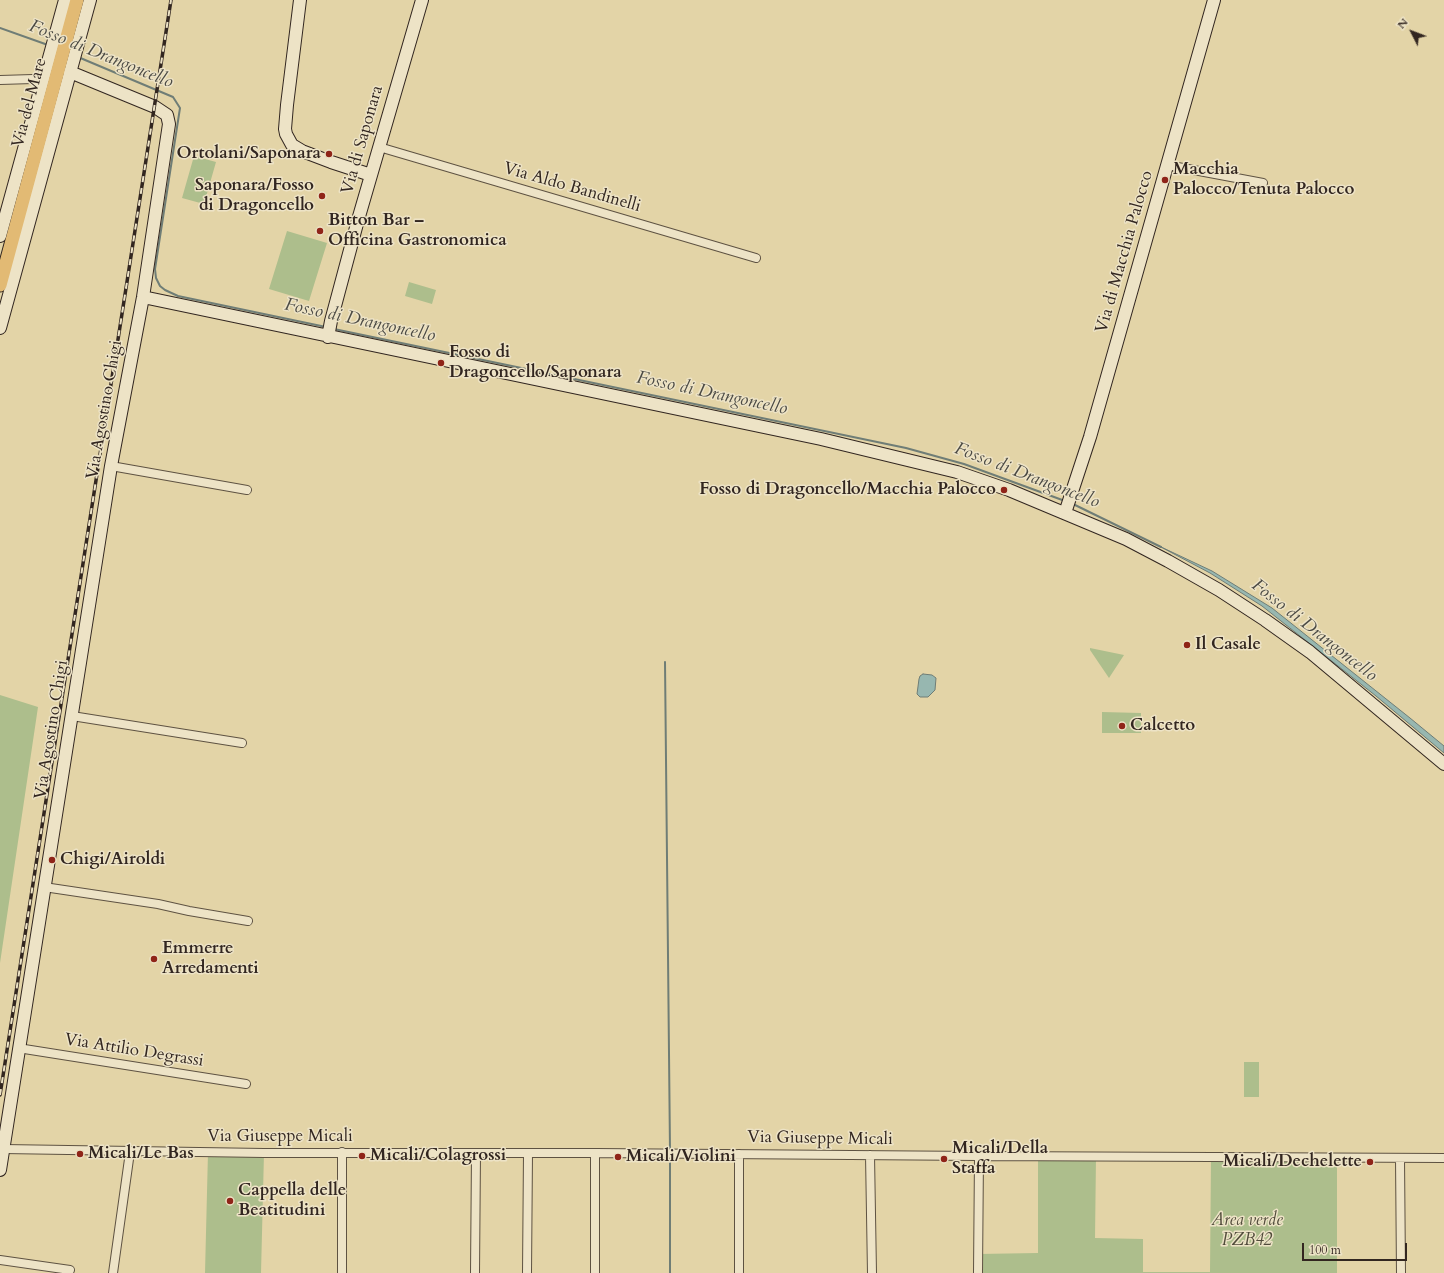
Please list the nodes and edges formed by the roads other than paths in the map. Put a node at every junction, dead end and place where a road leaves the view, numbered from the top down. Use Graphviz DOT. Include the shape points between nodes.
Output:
graph roads {
  1 [pos="65,0"];
  2 [pos="77,0"];
  3 [pos="90,0"];
  4 [pos="300,0"];
  5 [pos="422,0"];
  6 [pos="1214,0"];
  7 [pos="67,38"];
  8 [pos="56,56"];
  9 [pos="70,72"];
  10 [pos="33,79"];
  11 [pos="0,80"];
  12 [pos="379,147"];
  13 [pos="1167,165"];
  14 [pos="371,175"];
  15 [pos="1263,183"];
  16 [pos="0,236"];
  17 [pos="756,258"];
  18 [pos="0,285"];
  19 [pos="143,297"];
  20 [pos="0,328"];
  21 [pos="329,335"];
  22 [pos="111,466"];
  23 [pos="247,490"];
  24 [pos="1067,505"];
  25 [pos="72,716"];
  26 [pos="242,743"];
  27 [pos="1444,764"];
  28 [pos="44,887"];
  29 [pos="248,921"];
  30 [pos="18,1048"];
  31 [pos="246,1084"];
  32 [pos="3,1149"];
  33 [pos="130,1152"];
  34 [pos="342,1152"];
  35 [pos="476,1153"];
  36 [pos="528,1153"];
  37 [pos="595,1153"];
  38 [pos="739,1154"];
  39 [pos="870,1155"];
  40 [pos="979,1156"];
  41 [pos="1400,1158"];
  42 [pos="1444,1158"];
  43 [pos="0,1170"];
  44 [pos="0,1260"];
  45 [pos="70,1270"];
  46 [pos="114,1273"];
  47 [pos="342,1273"];
  48 [pos="475,1273"];
  49 [pos="527,1273"];
  50 [pos="595,1273"];
  51 [pos="739,1273"];
  52 [pos="872,1273"];
  53 [pos="978,1273"];
  54 [pos="1401,1273"];
  1 -- 7 [label="street"];
  2 -- 7 [label="main road, Via del Mare"];
  3 -- 7 [label="street"];
  4 -- 14 [label="street" via="286,111 286,134 292,145 302,151"];
  5 -- 12 [label="street, Via di Saponara"];
  6 -- 13 [label="street, Via di Macchia Palocco"];
  7 -- 8 [label="main road, Via del Mare"];
  7 -- 9 [label="street"];
  8 -- 16 [label="street"];
  8 -- 18 [label="main road, Via del Mare"];
  9 -- 19 [label="street, Via Agostino Chigi" via="147,103 163,111 168,118 169,128"];
  9 -- 20 [label="street"];
  10 -- 11 [label="street"];
  12 -- 14 [label="street, Via di Saponara"];
  12 -- 17 [label="street, Via Aldo Bandinelli"];
  13 -- 15 [label="street"];
  13 -- 24 [label="street, Via di Macchia Palocco" via="1090,437"];
  14 -- 21 [label="street, Via di Saponara"];
  19 -- 21 [label="street"];
  19 -- 22 [label="street, Via Agostino Chigi"];
  21 -- 24 [label="street" via="829,441 957,472 1009,490"];
  22 -- 23 [label="street"];
  22 -- 25 [label="street, Via Agostino Chigi"];
  24 -- 27 [label="street" via="1168,560 1265,620 1310,652"];
  25 -- 26 [label="street"];
  25 -- 28 [label="street, Via Agostino Chigi"];
  28 -- 29 [label="street"];
  28 -- 30 [label="street, Via Agostino Chigi"];
  30 -- 31 [label="street, Via Attilio Degrassi"];
  30 -- 32 [label="street, Via Agostino Chigi"];
  32 -- 33 [label="street, Via Giuseppe Micali"];
  32 -- 43 [label="street, Via Agostino Chigi"];
  33 -- 34 [label="street, Via Giuseppe Micali"];
  33 -- 46 [label="street"];
  34 -- 35 [label="street, Via Giuseppe Micali"];
  34 -- 47 [label="street"];
  35 -- 36 [label="street, Via Giuseppe Micali"];
  35 -- 48 [label="street"];
  36 -- 37 [label="street, Via Giuseppe Micali"];
  36 -- 49 [label="street"];
  37 -- 38 [label="street, Via Giuseppe Micali"];
  37 -- 50 [label="street"];
  38 -- 39 [label="street, Via Giuseppe Micali"];
  38 -- 51 [label="street"];
  39 -- 40 [label="street, Via Giuseppe Micali"];
  39 -- 52 [label="street"];
  40 -- 41 [label="street, Via Giuseppe Micali"];
  40 -- 53 [label="street"];
  41 -- 42 [label="street, Via Giuseppe Micali"];
  41 -- 54 [label="street"];
  44 -- 45 [label="street"];
}
